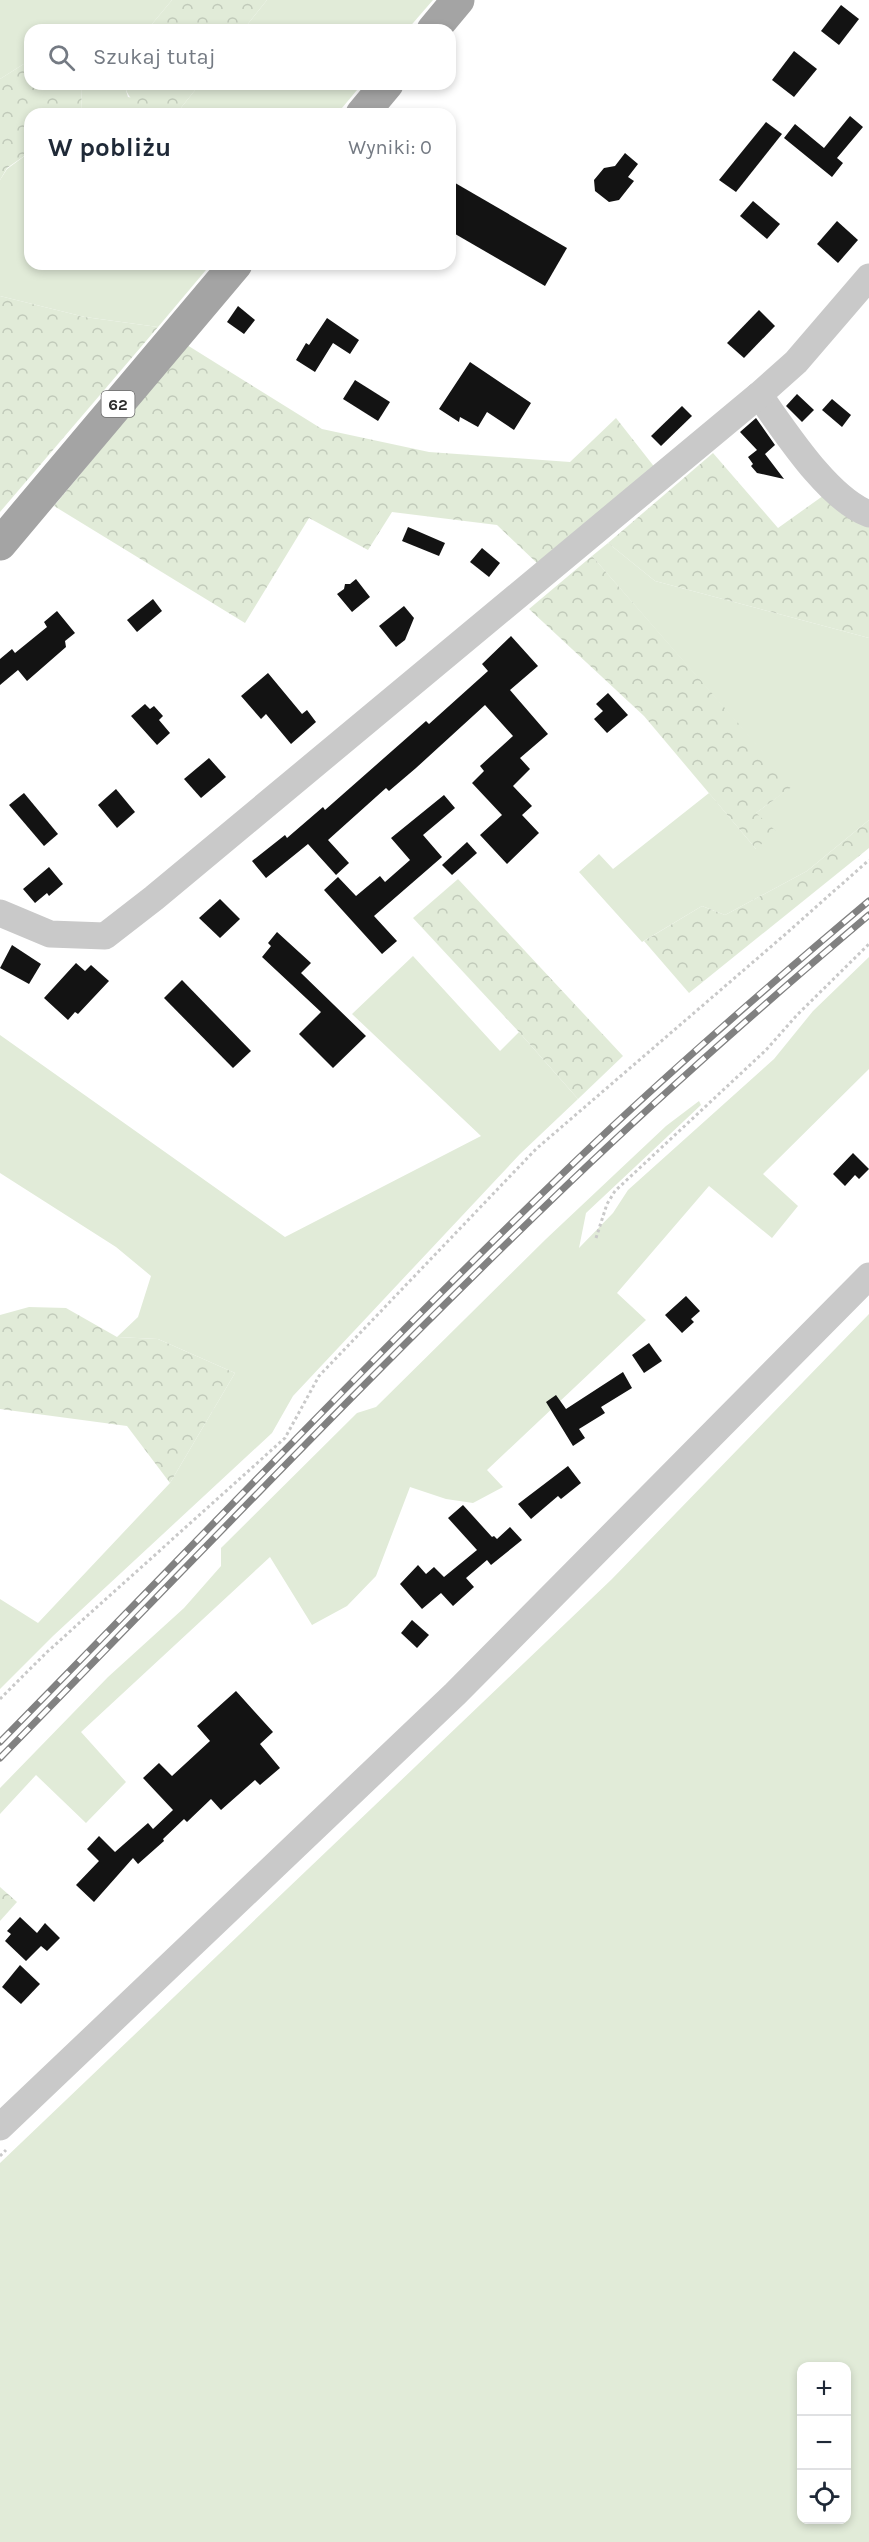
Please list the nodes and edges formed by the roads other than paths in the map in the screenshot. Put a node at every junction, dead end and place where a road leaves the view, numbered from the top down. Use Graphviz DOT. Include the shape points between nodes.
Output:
graph roads {
  1 [pos="458,0"];
  2 [pos="437,24"];
  3 [pos="382,90"];
  4 [pos="367,108"];
  5 [pos="231,270"];
  6 [pos="869,277"];
  7 [pos="759,395"];
  8 [pos="869,514"];
  9 [pos="0,544"];
  10 [pos="0,914"];
  11 [pos="869,1276"];
  12 [pos="0,2127"];
  1 -- 2 [label="main road"];
  3 -- 4 [label="main road"];
  5 -- 9 [label="main road, 62"];
  6 -- 7 [label="street" via="796,363"];
  7 -- 8 [label="street" via="814,471 858,510"];
  7 -- 10 [label="street" via="105,936 50,934"];
  11 -- 12 [label="street" via="455,1694"];
}
